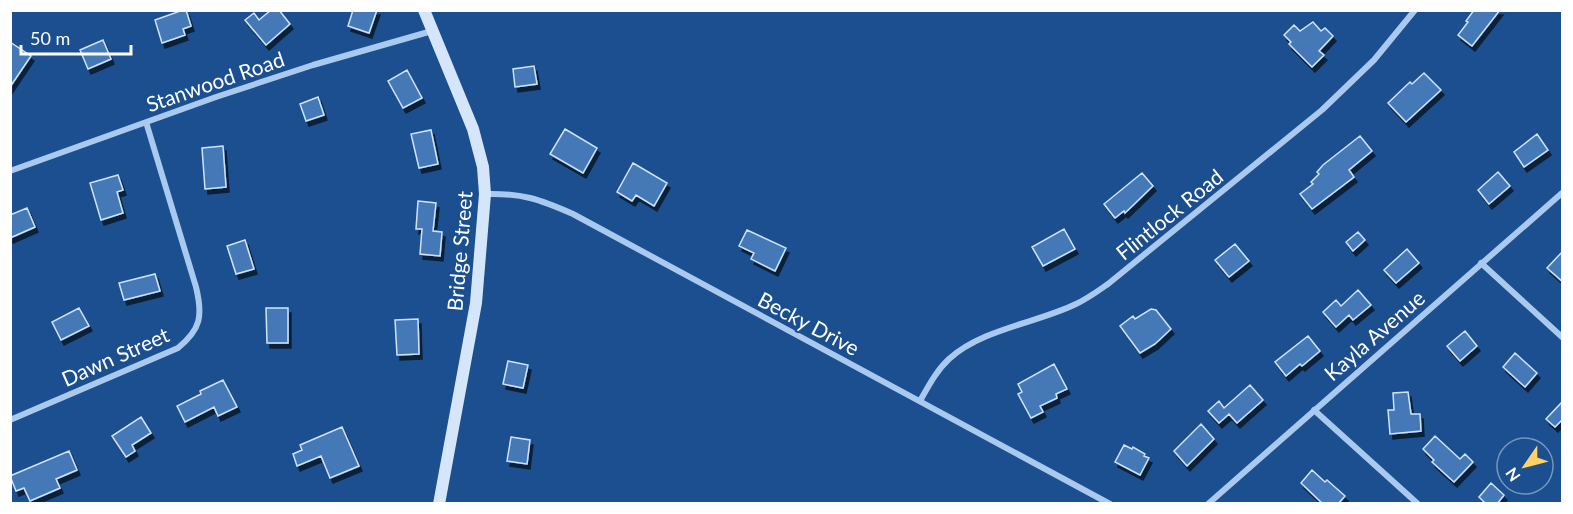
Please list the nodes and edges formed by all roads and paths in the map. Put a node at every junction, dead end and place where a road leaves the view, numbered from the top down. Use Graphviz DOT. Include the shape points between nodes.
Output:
graph roads {
  1 [pos="424,10"];
  2 [pos="1415,10"];
  3 [pos="432,31"];
  4 [pos="146,122"];
  5 [pos="10,171"];
  6 [pos="1563,193"];
  7 [pos="485,194"];
  8 [pos="1481,263"];
  9 [pos="1563,337"];
  10 [pos="920,401"];
  11 [pos="1314,410"];
  12 [pos="10,420"];
  13 [pos="440,504"];
  14 [pos="1110,504"];
  15 [pos="1208,504"];
  16 [pos="1418,504"];
  1 -- 3 [label="street, Bridge Street"];
  2 -- 10 [label="street, Flintlock Road" via="1374,60 1322,110 1108,284 1078,304 1009,328 963,350 938,372"];
  3 -- 4 [label="street, Stanwood Road" via="313,65"];
  3 -- 7 [label="street, Bridge Street" via="473,129"];
  4 -- 5 [label="street, Stanwood Road"];
  4 -- 12 [label="street, Dawn Street" via="200,304 199,321 192,337 178,348"];
  6 -- 8 [label="street, Kayla Avenue"];
  7 -- 10 [label="street, Becky Drive" via="524,195 573,214"];
  7 -- 13 [label="street, Bridge Street" via="476,303"];
  8 -- 9 [label="street"];
  8 -- 11 [label="street, Kayla Avenue"];
  10 -- 14 [label="street, Becky Drive"];
  11 -- 15 [label="street, Kayla Avenue"];
  11 -- 16 [label="street"];
}
